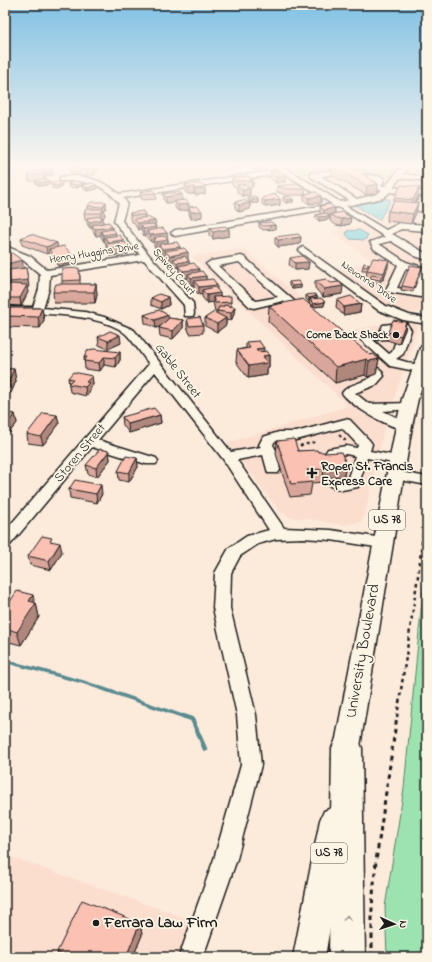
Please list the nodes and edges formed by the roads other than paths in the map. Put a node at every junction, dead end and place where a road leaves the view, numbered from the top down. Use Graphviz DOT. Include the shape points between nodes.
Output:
graph roads {
  1 [pos="121,211"];
  2 [pos="304,211"];
  3 [pos="348,211"];
  4 [pos="427,215"];
  5 [pos="418,227"];
  6 [pos="427,228"];
  7 [pos="175,233"];
  8 [pos="390,236"];
  9 [pos="5,248"];
  10 [pos="303,250"];
  11 [pos="427,257"];
  12 [pos="146,258"];
  13 [pos="44,273"];
  14 [pos="400,277"];
  15 [pos="419,284"];
  16 [pos="285,298"];
  17 [pos="5,310"];
  18 [pos="37,310"];
  19 [pos="189,314"];
  20 [pos="312,321"];
  21 [pos="427,321"];
  22 [pos="427,348"];
  23 [pos="350,352"];
  24 [pos="388,359"];
  25 [pos="155,365"];
  26 [pos="420,369"];
  27 [pos="408,406"];
  28 [pos="368,408"];
  29 [pos="404,426"];
  30 [pos="90,442"];
  31 [pos="269,451"];
  32 [pos="362,454"];
  33 [pos="228,457"];
  34 [pos="151,460"];
  35 [pos="397,468"];
  36 [pos="273,470"];
  37 [pos="427,481"];
  38 [pos="279,533"];
  39 [pos="5,541"];
  40 [pos="382,543"];
  41 [pos="347,748"];
  42 [pos="191,957"];
  43 [pos="309,957"];
  44 [pos="347,957"];
  1 -- 12 [label="street, Spivey Court" via="118,221"];
  2 -- 7 [label="street"];
  3 -- 8 [label="street"];
  4 -- 5 [label="street" via="423,215"];
  5 -- 6 [label="street"];
  5 -- 8 [label="street" via="400,226"];
  8 -- 11 [label="street"];
  8 -- 14 [label="street" via="375,244"];
  9 -- 13 [label="street" via="23,255 37,264"];
  10 -- 21 [label="street, Nevonna Drive" via="382,308 407,318"];
  12 -- 13 [label="street, Henry Huggins Drive"];
  12 -- 19 [label="street, Spivey Court" via="189,305"];
  13 -- 18 [label="street" via="44,289"];
  14 -- 15 [label="street" via="421,269 424,272"];
  14 -- 15 [label="street" via="391,290"];
  16 -- 16 [label="street" via="241,259 211,264 254,305"];
  16 -- 20 [label="street"];
  17 -- 18 [label="street, Gable Street"];
  18 -- 25 [label="street, Gable Street" via="90,316 113,322 130,332"];
  22 -- 26 [label="main road, University Boulevard / US 78"];
  23 -- 28 [label="street" via="377,372 375,381 348,393"];
  24 -- 24 [label="street" via="397,354 406,330 401,326 389,326 383,337 370,337 366,340"];
  24 -- 26 [label="street" via="394,364"];
  25 -- 30 [label="street, Storen Street"];
  25 -- 33 [label="street, Gable Street"];
  26 -- 27 [label="main road, University Boulevard / US 78"];
  27 -- 28 [label="street"];
  27 -- 29 [label="main road, University Boulevard / US 78"];
  28 -- 29 [label="street"];
  29 -- 35 [label="main road, University Boulevard / US 78"];
  30 -- 34 [label="street"];
  30 -- 39 [label="street, Storen Street"];
  31 -- 32 [label="street" via="266,445 268,440 279,436 296,436 345,423 365,444"];
  31 -- 33 [label="street"];
  31 -- 36 [label="street"];
  32 -- 32 [label="street" via="353,484 342,486 335,483 329,458 333,452 346,450"];
  32 -- 35 [label="street"];
  33 -- 38 [label="street, Gable Street"];
  35 -- 37 [label="street"];
  35 -- 40 [label="main road, University Boulevard / US 78"];
  38 -- 40 [label="street" via="331,534"];
  38 -- 42 [label="street" via="251,540 234,551 221,574 221,604 245,710 251,761 234,833"];
  40 -- 41 [label="main road, University Boulevard / US 78"];
  41 -- 43 [label="main road, University Boulevard / US 78"];
  44 -- 41 [label="highway, US 78, one-way"];
}
